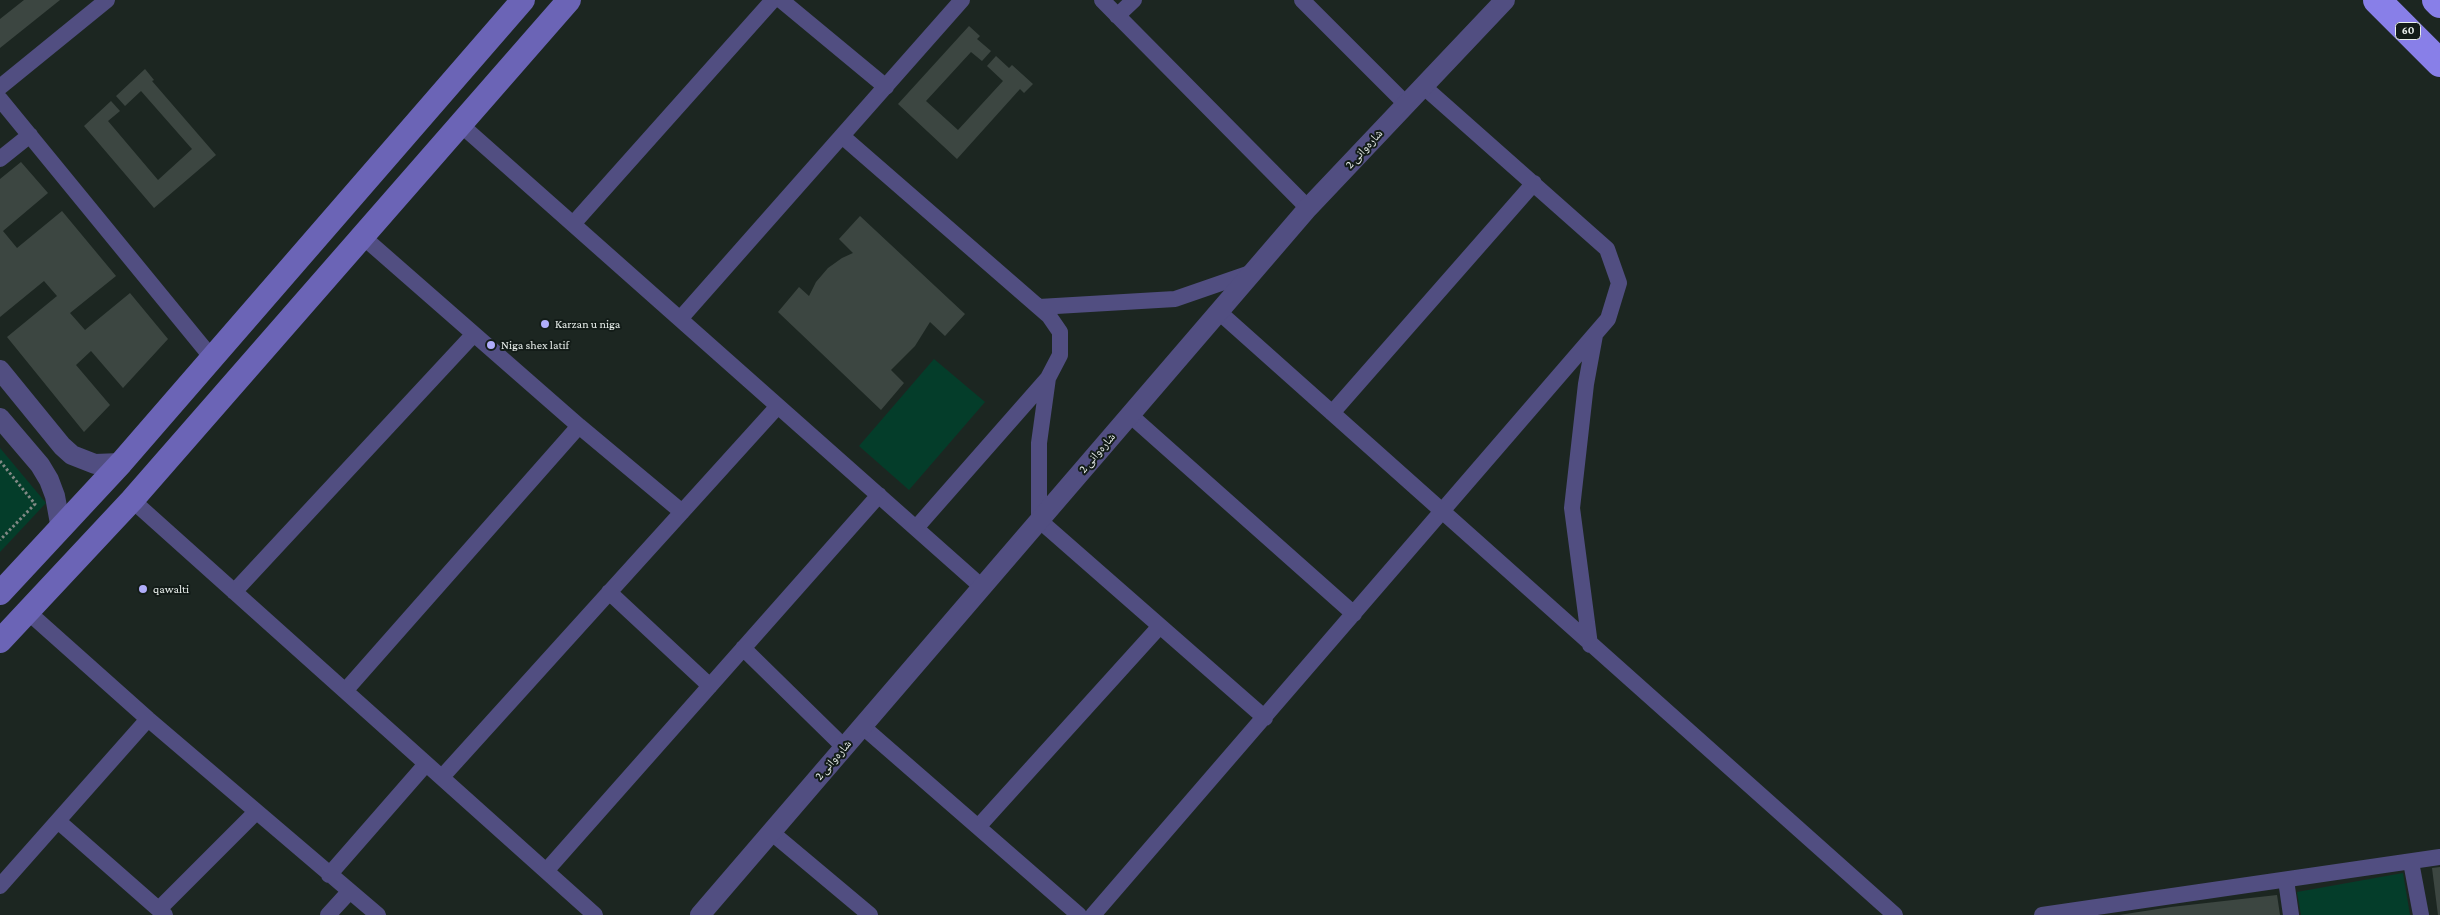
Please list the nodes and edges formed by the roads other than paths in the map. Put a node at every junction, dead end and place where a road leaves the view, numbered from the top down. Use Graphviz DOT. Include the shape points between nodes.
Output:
graph roads {
  1 [pos="569,0"];
  2 [pos="773,0"];
  3 [pos="781,0"];
  4 [pos="962,0"];
  5 [pos="1102,0"];
  6 [pos="1134,0"];
  7 [pos="1302,0"];
  8 [pos="2376,0"];
  9 [pos="2436,0"];
  10 [pos="101,2"];
  11 [pos="519,2"];
  12 [pos="1497,3"];
  13 [pos="2440,4"];
  14 [pos="1118,16"];
  15 [pos="2440,63"];
  16 [pos="1423,86"];
  17 [pos="0,87"];
  18 [pos="886,87"];
  19 [pos="0,99"];
  20 [pos="1406,104"];
  21 [pos="460,124"];
  22 [pos="30,135"];
  23 [pos="842,136"];
  24 [pos="388,155"];
  25 [pos="0,159"];
  26 [pos="414,176"];
  27 [pos="1534,183"];
  28 [pos="346,204"];
  29 [pos="1308,208"];
  30 [pos="573,224"];
  31 [pos="366,231"];
  32 [pos="1253,272"];
  33 [pos="1039,307"];
  34 [pos="1219,312"];
  35 [pos="680,319"];
  36 [pos="473,334"];
  37 [pos="1595,335"];
  38 [pos="212,358"];
  39 [pos="0,370"];
  40 [pos="1048,378"];
  41 [pos="778,406"];
  42 [pos="1332,413"];
  43 [pos="1130,415"];
  44 [pos="0,418"];
  45 [pos="579,426"];
  46 [pos="62,446"];
  47 [pos="121,463"];
  48 [pos="40,465"];
  49 [pos="879,495"];
  50 [pos="132,500"];
  51 [pos="682,512"];
  52 [pos="1443,512"];
  53 [pos="1040,520"];
  54 [pos="916,528"];
  55 [pos="61,529"];
  56 [pos="982,587"];
  57 [pos="234,592"];
  58 [pos="609,592"];
  59 [pos="0,593"];
  60 [pos="28,612"];
  61 [pos="1354,614"];
  62 [pos="1160,626"];
  63 [pos="0,642"];
  64 [pos="1590,645"];
  65 [pos="743,648"];
  66 [pos="710,686"];
  67 [pos="345,691"];
  68 [pos="1265,718"];
  69 [pos="148,719"];
  70 [pos="862,726"];
  71 [pos="844,747"];
  72 [pos="426,764"];
  73 [pos="442,777"];
  74 [pos="256,812"];
  75 [pos="58,821"];
  76 [pos="978,827"];
  77 [pos="771,832"];
  78 [pos="2440,857"];
  79 [pos="2411,862"];
  80 [pos="546,870"];
  81 [pos="329,875"];
  82 [pos="2286,880"];
  83 [pos="0,886"];
  84 [pos="349,892"];
  85 [pos="162,912"];
  86 [pos="328,915"];
  87 [pos="378,915"];
  88 [pos="595,915"];
  89 [pos="700,915"];
  90 [pos="870,915"];
  91 [pos="1079,915"];
  92 [pos="1093,915"];
  93 [pos="1895,915"];
  94 [pos="2042,915"];
  95 [pos="2291,915"];
  96 [pos="2421,915"];
  1 -- 21 [label="main road"];
  2 -- 30 [label="street"];
  3 -- 18 [label="street"];
  4 -- 18 [label="street"];
  5 -- 14 [label="street"];
  6 -- 14 [label="street"];
  7 -- 20 [label="street"];
  8 -- 15 [label="highway, 60"];
  9 -- 13 [label="highway"];
  10 -- 17 [label="street"];
  11 -- 24 [label="main road"];
  12 -- 16 [label="street, شارەوانی 2"];
  14 -- 29 [label="street"];
  16 -- 20 [label="street, شارەوانی 2"];
  16 -- 27 [label="street"];
  18 -- 23 [label="street"];
  19 -- 22 [label="street"];
  20 -- 29 [label="street, شارەوانی 2"];
  21 -- 26 [label="main road"];
  21 -- 30 [label="street"];
  22 -- 25 [label="street"];
  22 -- 38 [label="street"];
  23 -- 33 [label="street"];
  23 -- 35 [label="street"];
  24 -- 26 [label="main road" via="394,170 406,177"];
  24 -- 28 [label="main road"];
  26 -- 31 [label="main road"];
  27 -- 37 [label="street" via="1607,249 1619,282 1608,319"];
  27 -- 42 [label="street"];
  28 -- 31 [label="main road" via="364,208 368,214"];
  28 -- 38 [label="main road"];
  29 -- 32 [label="street, شارەوانی 2"];
  30 -- 35 [label="street"];
  31 -- 36 [label="street"];
  31 -- 50 [label="main road"];
  32 -- 33 [label="street" via="1175,299"];
  32 -- 34 [label="street, شارەوانی 2"];
  33 -- 40 [label="street" via="1060,332 1060,355"];
  34 -- 42 [label="street"];
  34 -- 43 [label="street, شارەوانی 2"];
  35 -- 41 [label="street"];
  36 -- 45 [label="street"];
  36 -- 57 [label="street"];
  37 -- 52 [label="street"];
  37 -- 64 [label="street" via="1572,508"];
  38 -- 47 [label="main road"];
  39 -- 46 [label="street"];
  40 -- 53 [label="street" via="1039,443"];
  40 -- 54 [label="street"];
  41 -- 49 [label="street"];
  41 -- 51 [label="street"];
  42 -- 52 [label="street"];
  43 -- 53 [label="street, شارەوانی 2"];
  43 -- 61 [label="street"];
  44 -- 48 [label="street"];
  45 -- 51 [label="street"];
  45 -- 67 [label="street"];
  46 -- 47 [label="street" via="72,455 95,464"];
  46 -- 48 [label="street" via="52,458"];
  47 -- 55 [label="main road"];
  48 -- 55 [label="street" via="55,496"];
  49 -- 54 [label="street"];
  49 -- 65 [label="street"];
  50 -- 57 [label="street"];
  50 -- 60 [label="main road"];
  51 -- 58 [label="street"];
  52 -- 61 [label="street"];
  52 -- 64 [label="street"];
  53 -- 56 [label="street, شارەوانی 2"];
  53 -- 62 [label="street"];
  54 -- 56 [label="street"];
  55 -- 59 [label="main road"];
  56 -- 70 [label="street, شارەوانی 2"];
  57 -- 67 [label="street"];
  58 -- 66 [label="street"];
  58 -- 73 [label="street"];
  60 -- 63 [label="main road"];
  60 -- 69 [label="street"];
  61 -- 68 [label="street"];
  62 -- 68 [label="street"];
  62 -- 76 [label="street"];
  64 -- 93 [label="street"];
  65 -- 66 [label="street"];
  65 -- 71 [label="street"];
  66 -- 80 [label="street"];
  67 -- 72 [label="street"];
  68 -- 92 [label="street"];
  69 -- 74 [label="street"];
  69 -- 75 [label="street"];
  70 -- 71 [label="street, شارەوانی 2"];
  70 -- 76 [label="street"];
  71 -- 77 [label="street, شارەوانی 2"];
  72 -- 73 [label="street"];
  72 -- 81 [label="street"];
  73 -- 80 [label="street"];
  74 -- 81 [label="street"];
  74 -- 85 [label="street"];
  75 -- 83 [label="street"];
  75 -- 85 [label="street"];
  76 -- 91 [label="street"];
  77 -- 89 [label="street, شارەوانی 2"];
  77 -- 90 [label="street"];
  78 -- 79 [label="street"];
  79 -- 82 [label="street"];
  79 -- 96 [label="street"];
  80 -- 88 [label="street"];
  81 -- 84 [label="street"];
  82 -- 94 [label="street"];
  82 -- 95 [label="street"];
  84 -- 86 [label="street"];
  84 -- 87 [label="street"];
}
